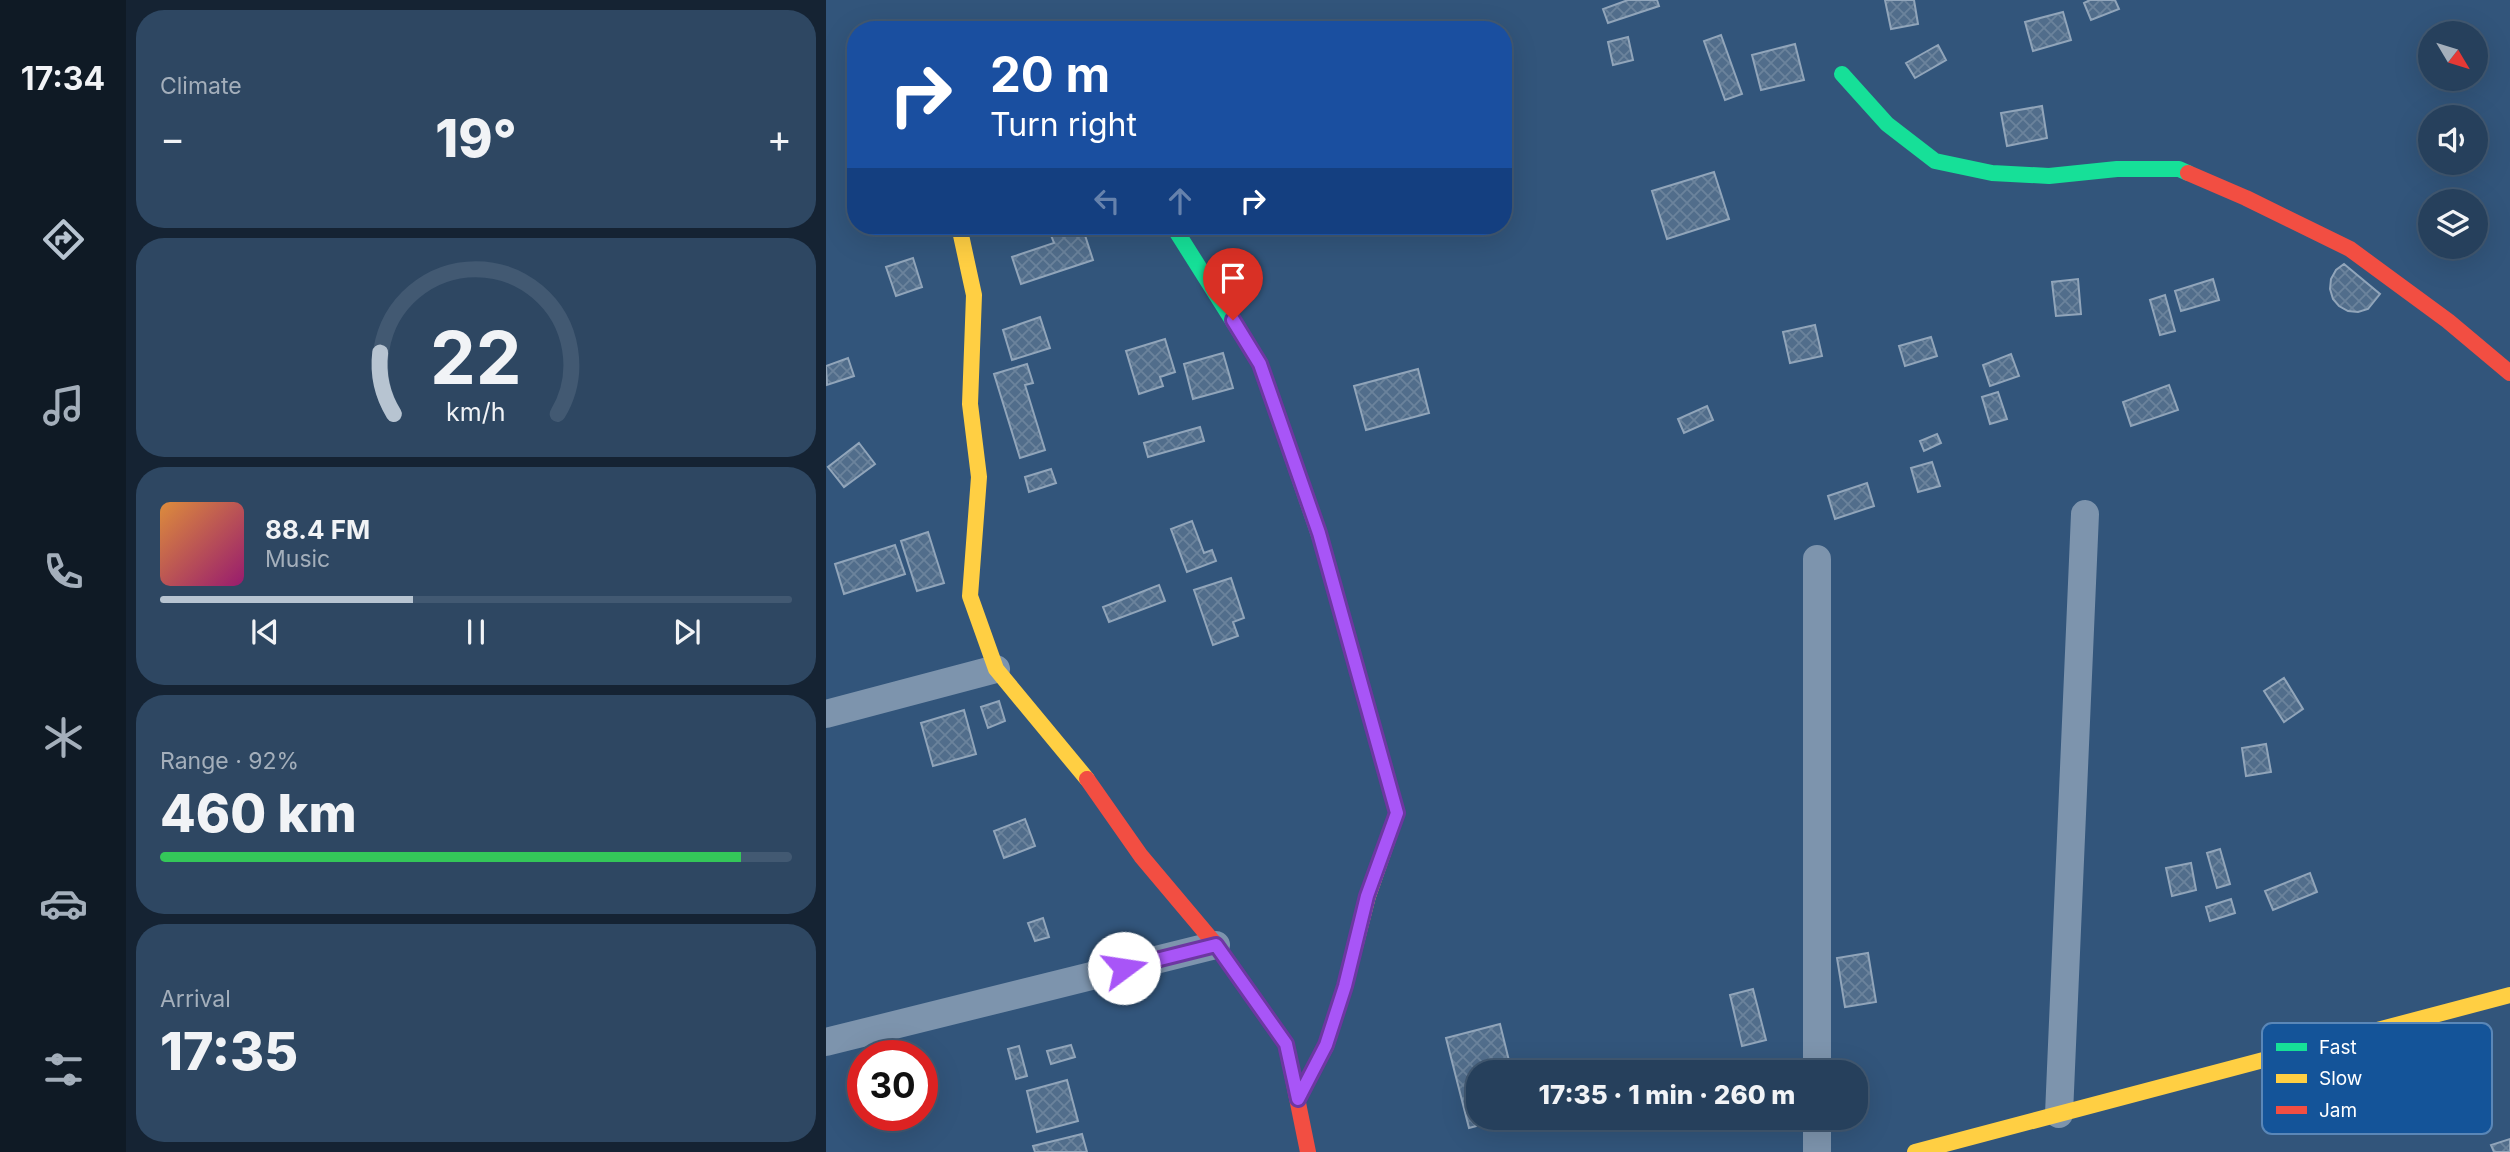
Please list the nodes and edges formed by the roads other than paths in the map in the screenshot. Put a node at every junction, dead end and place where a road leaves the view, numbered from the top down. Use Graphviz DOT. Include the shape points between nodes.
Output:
graph roads {
  1 [pos="1842,74"];
  2 [pos="961,235"];
  3 [pos="1178,235"];
  4 [pos="2510,373"];
  5 [pos="2085,514"];
  6 [pos="1816,559"];
  7 [pos="996,669"];
  8 [pos="826,714"];
  9 [pos="1216,945"];
  10 [pos="2510,995"];
  11 [pos="2404,1023"];
  12 [pos="826,1042"];
  13 [pos="1817,1060"];
  14 [pos="2262,1060"];
  15 [pos="1298,1099"];
  16 [pos="2059,1114"];
  17 [pos="1817,1130"];
  18 [pos="1308,1152"];
  19 [pos="1817,1152"];
  20 [pos="1915,1152"];
  1 -- 4 [label="street" via="1887,124 1935,161 1992,173 2049,176 2179,169 2246,198 2350,249"];
  2 -- 7 [label="street" via="974,296 970,404 979,477 970,596"];
  3 -- 15 [label="street" via="1260,364 1319,533 1397,813 1367,896 1326,1045"];
  5 -- 16 [label="street"];
  6 -- 13 [label="street"];
  7 -- 8 [label="street"];
  7 -- 9 [label="street"];
  9 -- 12 [label="street"];
  9 -- 15 [label="street" via="1286,1044"];
  10 -- 11 [label="street"];
  14 -- 16 [label="street"];
  15 -- 18 [label="street"];
  16 -- 20 [label="street"];
  17 -- 19 [label="street"];
}
